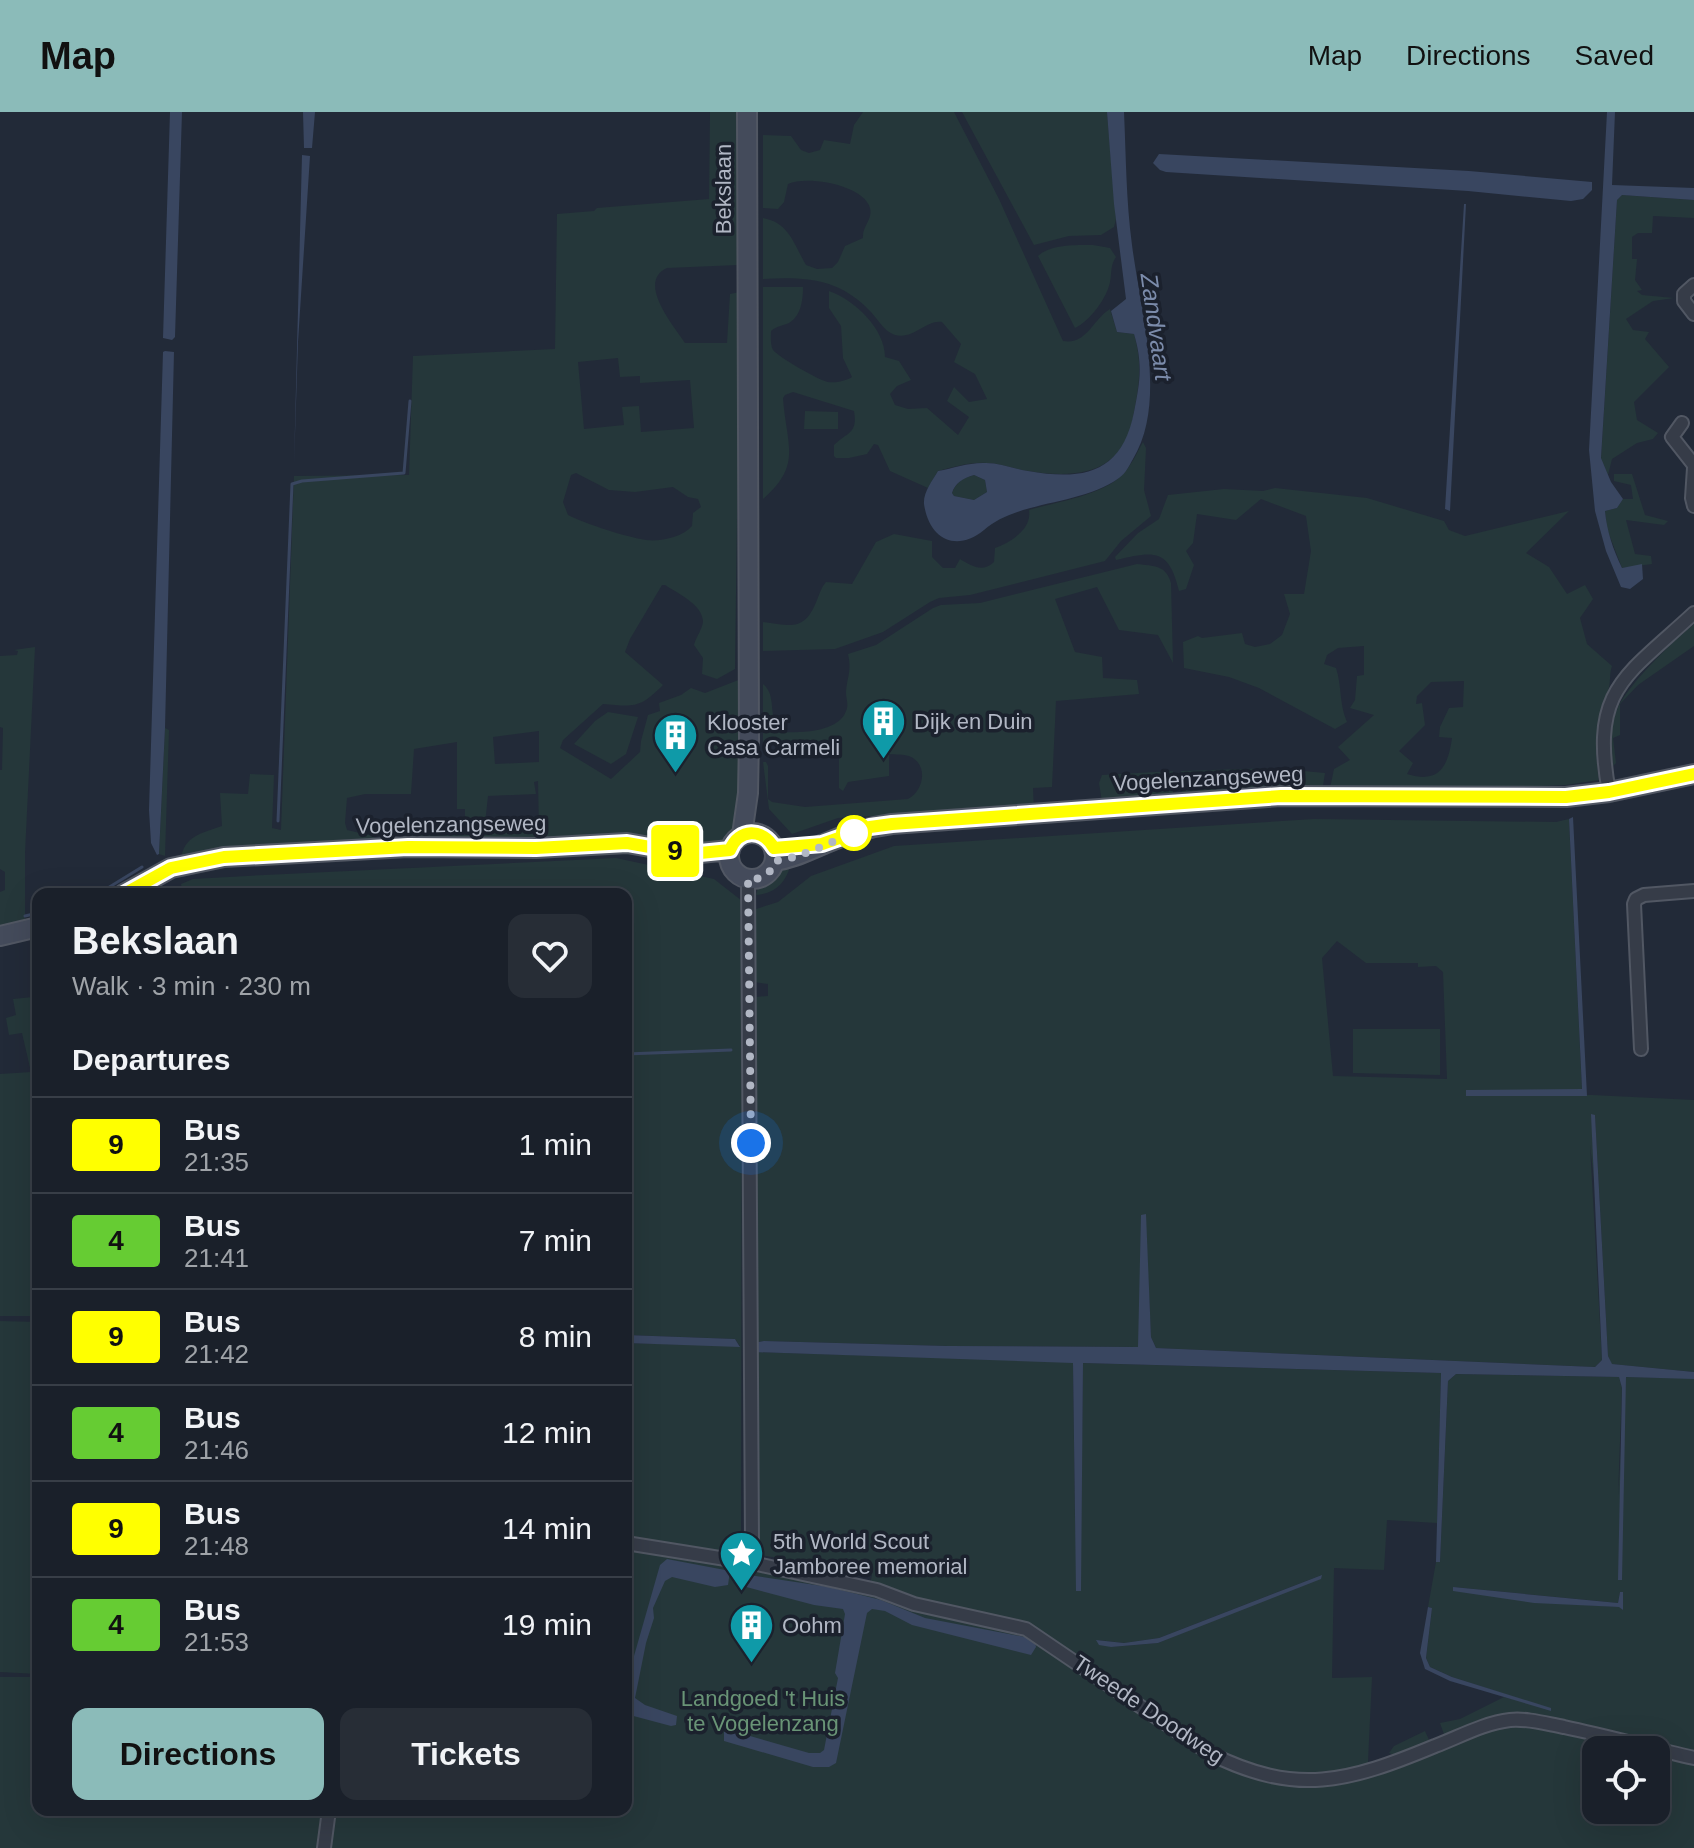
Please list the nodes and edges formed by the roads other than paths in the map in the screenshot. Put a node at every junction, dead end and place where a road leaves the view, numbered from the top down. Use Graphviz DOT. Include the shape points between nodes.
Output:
graph roads {
  1 [pos="747,112"];
  2 [pos="1694,285"];
  3 [pos="1694,314"];
  4 [pos="1682,423"];
  5 [pos="1694,467"];
  6 [pos="1694,506"];
  7 [pos="1694,613"];
  8 [pos="1694,774"];
  9 [pos="1609,792"];
  10 [pos="749,834"];
  11 [pos="775,855"];
  12 [pos="730,857"];
  13 [pos="748,879"];
  14 [pos="135,888"];
  15 [pos="1694,891"];
  16 [pos="32,928"];
  17 [pos="0,936"];
  18 [pos="1641,1049"];
  19 [pos="632,1544"];
  20 [pos="747,1563"];
  21 [pos="1694,1758"];
  22 [pos="328,1816"];
  23 [pos="324,1848"];
  1 -- 10 [label="main road, Bekslaan"];
  2 -- 3 [label="street" via="1684,294"];
  4 -- 5 [label="street" via="1672,437"];
  5 -- 6 [label="street"];
  7 -- 9 [label="street" via="1615,690 1603,731"];
  8 -- 9 [label="main road, Vogelenzangseweg"];
  9 -- 11 [label="main road, Vogelenzangseweg" via="1543,798 1237,798 892,824 870,827 798,857"];
  10 -- 11 [label="main road" via="769,840"];
  10 -- 12 [label="main road" via="733,843"];
  11 -- 13 [label="main road" via="771,870"];
  12 -- 13 [label="main road" via="735,872"];
  12 -- 14 [label="main road, Vogelenzangseweg" via="704,861 627,843 408,847 224,857 171,868"];
  13 -- 20 [label="street" via="752,1543"];
  15 -- 18 [label="street" via="1644,895 1634,904"];
  16 -- 17 [label="main road"];
  19 -- 20 [label="street, Tweede Doodweg"];
  20 -- 21 [label="street, Tweede Doodweg" via="1026,1629 1209,1753 1283,1780 1348,1776 1513,1720"];
  22 -- 23 [label="street"];
}
